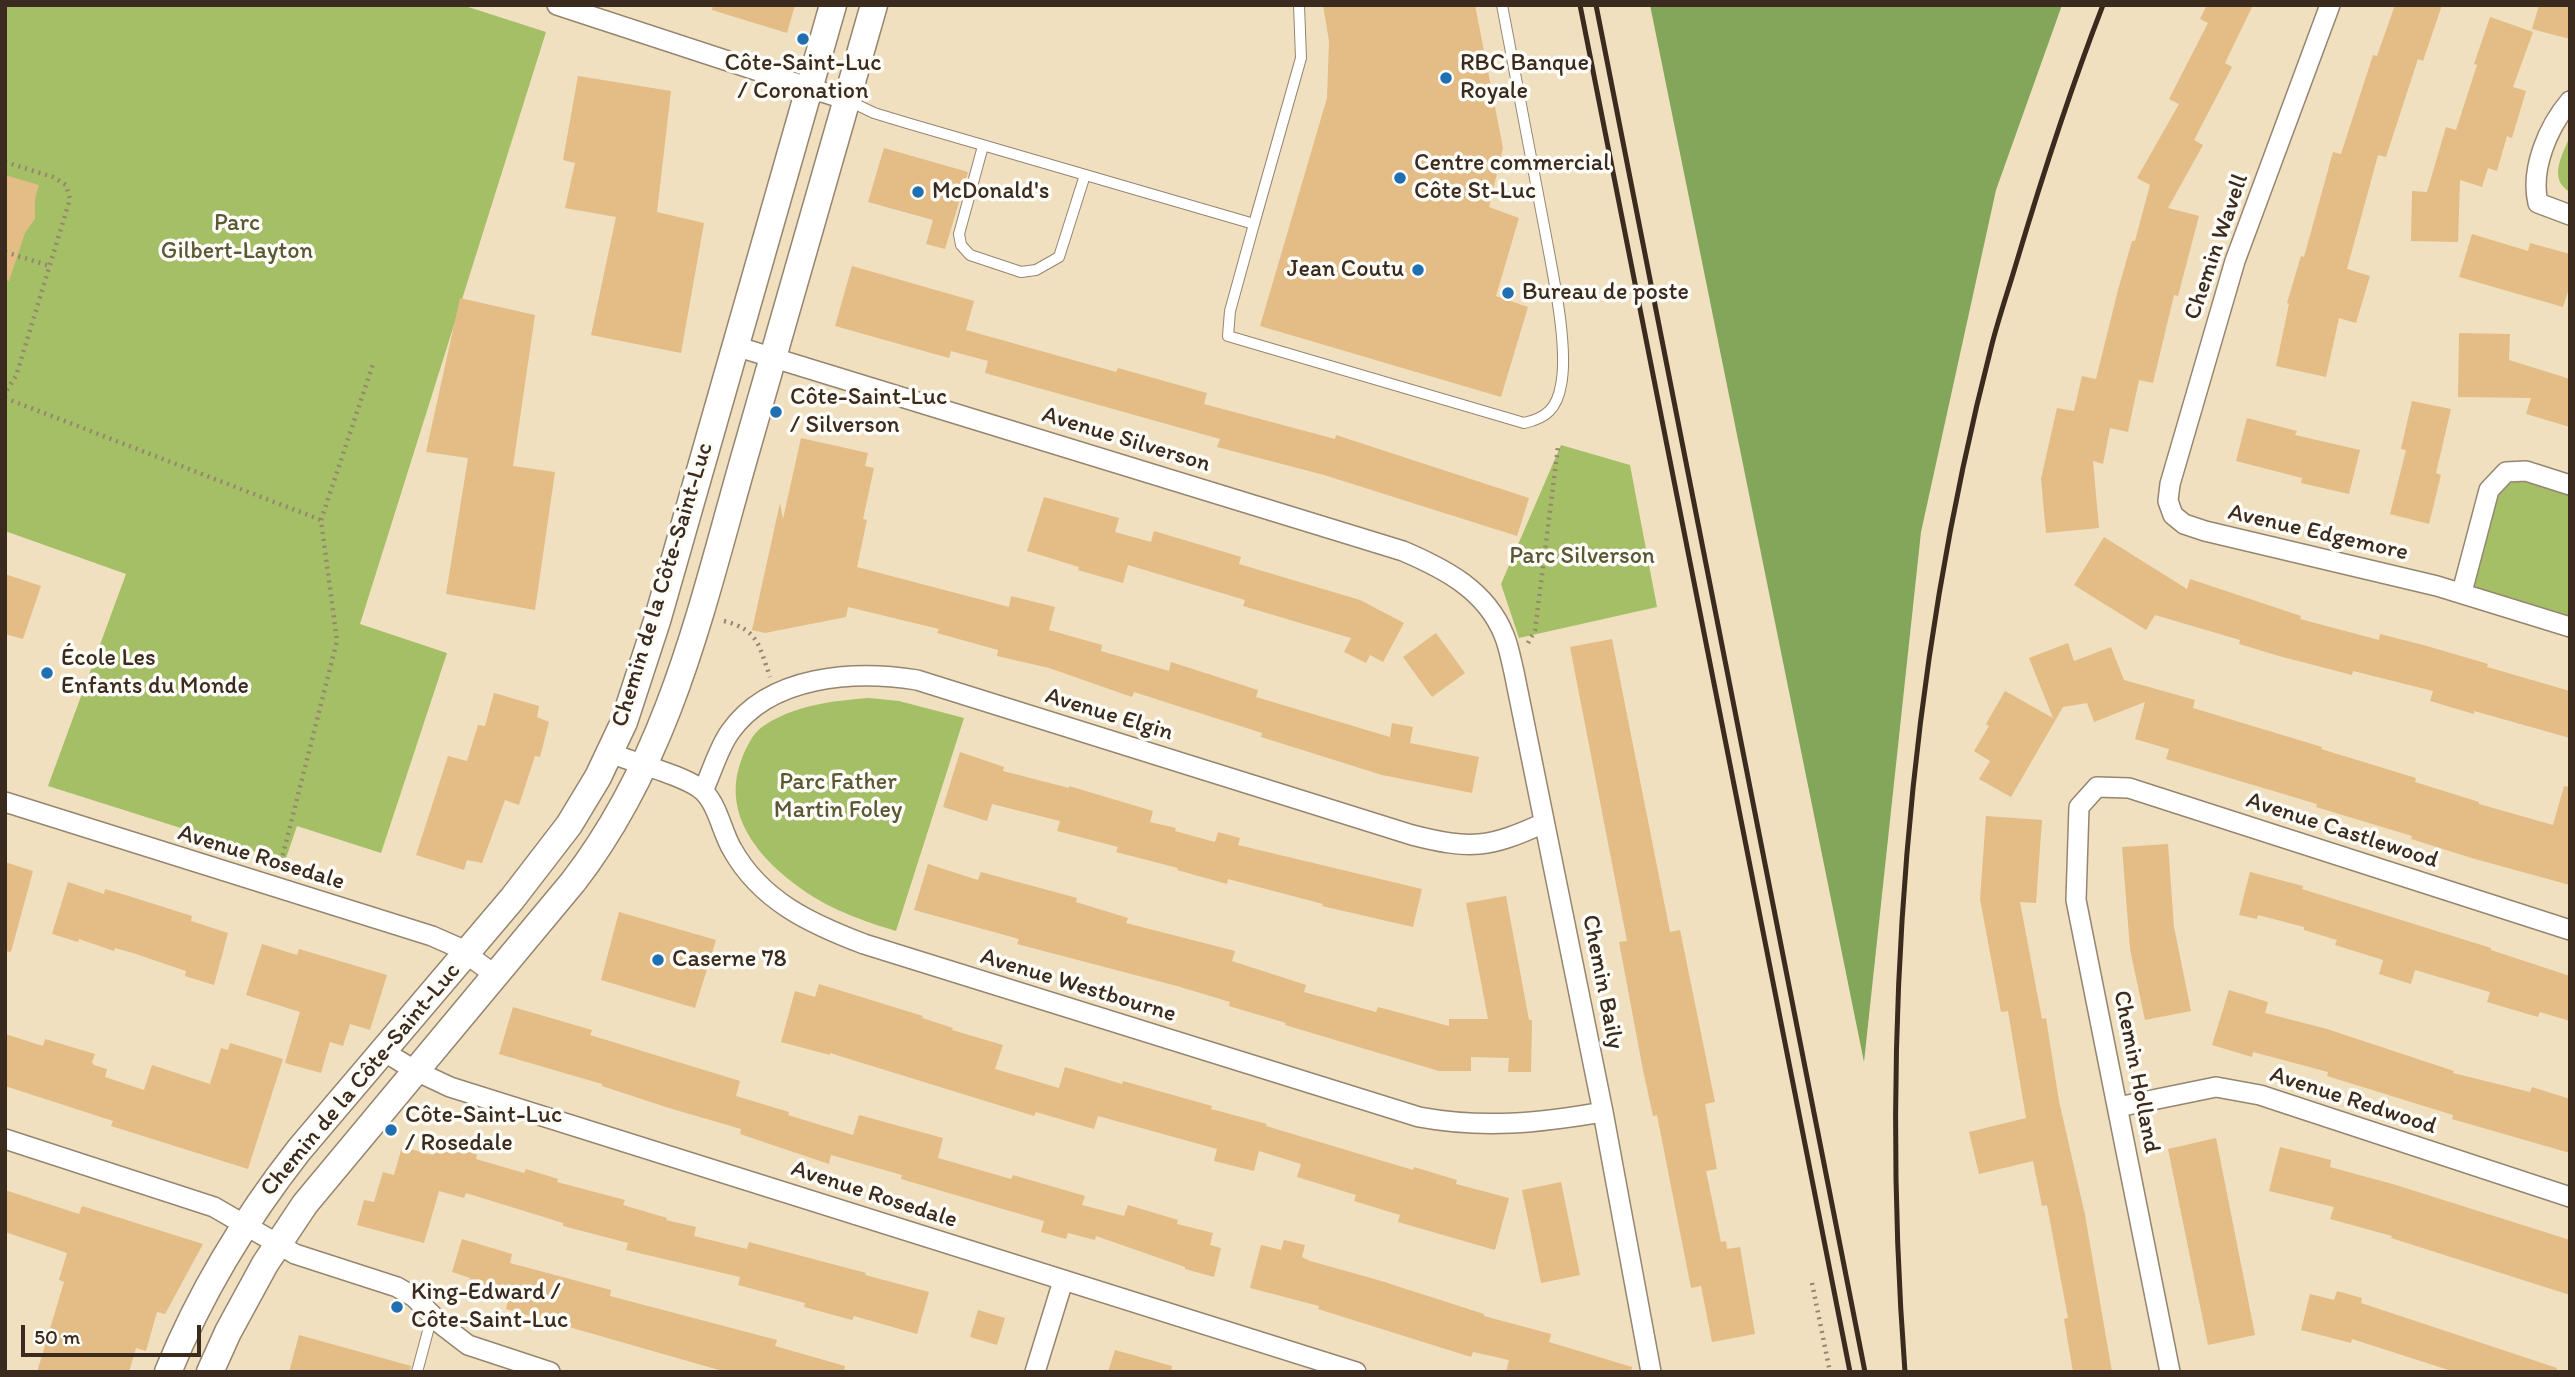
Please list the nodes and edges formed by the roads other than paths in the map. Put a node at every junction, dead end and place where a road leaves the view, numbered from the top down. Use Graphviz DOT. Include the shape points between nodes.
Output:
graph roads {
  1 [pos="557,5"];
  2 [pos="833,5"];
  3 [pos="874,5"];
  4 [pos="1299,5"];
  5 [pos="1502,5"];
  6 [pos="2330,5"];
  7 [pos="809,87"];
  8 [pos="847,100"];
  9 [pos="2570,101"];
  10 [pos="983,146"];
  11 [pos="1085,175"];
  12 [pos="2570,215"];
  13 [pos="1254,224"];
  14 [pos="735,346"];
  15 [pos="773,357"];
  16 [pos="2570,485"];
  17 [pos="2170,510"];
  18 [pos="2462,592"];
  19 [pos="1488,608"];
  20 [pos="2570,627"];
  21 [pos="610,753"];
  22 [pos="645,767"];
  23 [pos="2097,787"];
  24 [pos="703,790"];
  25 [pos="5,802"];
  26 [pos="1544,823"];
  27 [pos="2570,930"];
  28 [pos="466,954"];
  29 [pos="495,975"];
  30 [pos="383,1051"];
  31 [pos="416,1071"];
  32 [pos="2118,1107"];
  33 [pos="1603,1112"];
  34 [pos="5,1139"];
  35 [pos="2570,1197"];
  36 [pos="245,1223"];
  37 [pos="278,1245"];
  38 [pos="1063,1281"];
  39 [pos="433,1315"];
  40 [pos="168,1372"];
  41 [pos="210,1372"];
  42 [pos="417,1372"];
  43 [pos="550,1372"];
  44 [pos="1035,1372"];
  45 [pos="1356,1372"];
  46 [pos="1651,1372"];
  47 [pos="2170,1372"];
  1 -- 7 [label="street"];
  2 -- 7 [label="main road, Chemin de la Côte-Saint-Luc"];
  3 -- 8 [label="main road, Chemin de la Côte-Saint-Luc"];
  4 -- 13 [label="lane" via="1301,58"];
  5 -- 13 [label="lane" via="1559,319 1561,384 1555,405 1541,420 1524,423 1228,335 1230,311"];
  6 -- 17 [label="street, Chemin Wavell" via="2235,261 2170,484"];
  7 -- 8 [label="street"];
  7 -- 14 [label="main road, Chemin de la Côte-Saint-Luc"];
  8 -- 10 [label="lane" via="874,113"];
  8 -- 15 [label="main road, Chemin de la Côte-Saint-Luc"];
  9 -- 12 [label="street" via="2557,117 2534,188 2538,203"];
  10 -- 11 [label="lane"];
  10 -- 11 [label="lane" via="959,234 961,245 970,256 1021,272 1036,270 1059,257"];
  11 -- 13 [label="lane"];
  14 -- 15 [label="street, Avenue Silverson"];
  14 -- 21 [label="main road, Chemin de la Côte-Saint-Luc" via="645,660"];
  15 -- 19 [label="street, Avenue Silverson" via="1403,551 1466,583"];
  15 -- 22 [label="main road, Chemin de la Côte-Saint-Luc" via="674,693"];
  16 -- 18 [label="street" via="2526,471 2506,472 2489,491"];
  17 -- 18 [label="street, Avenue Edgemore" via="2184,524 2205,531"];
  18 -- 20 [label="street, Avenue Edgemore"];
  19 -- 26 [label="street, Chemin Baily" via="1504,636"];
  21 -- 22 [label="street"];
  21 -- 28 [label="main road, Chemin de la Côte-Saint-Luc" via="569,825"];
  22 -- 24 [label="street"];
  22 -- 29 [label="main road, Chemin de la Côte-Saint-Luc" via="589,861"];
  23 -- 27 [label="street, Avenue Castlewood" via="2129,788"];
  23 -- 32 [label="street, Chemin Holland" via="2079,807 2076,900"];
  24 -- 26 [label="street, Avenue Elgin" via="729,733 763,701 804,684 886,675 917,680 1449,844 1484,845"];
  24 -- 33 [label="street, Avenue Westbourne" via="734,853 767,892 819,928 1419,1117 1502,1125"];
  25 -- 28 [label="street, Avenue Rosedale" via="432,936"];
  26 -- 33 [label="street, Chemin Baily"];
  28 -- 29 [label="street, Avenue Rosedale"];
  28 -- 30 [label="main road, Chemin de la Côte-Saint-Luc"];
  29 -- 31 [label="main road, Chemin de la Côte-Saint-Luc"];
  30 -- 31 [label="street, Avenue Rosedale"];
  30 -- 36 [label="main road, Chemin de la Côte-Saint-Luc" via="299,1150"];
  31 -- 37 [label="main road, Chemin de la Côte-Saint-Luc" via="311,1196"];
  31 -- 38 [label="street, Avenue Rosedale" via="450,1087"];
  32 -- 35 [label="street, Avenue Redwood" via="2216,1087 2260,1095"];
  32 -- 47 [label="street, Chemin Holland"];
  33 -- 46 [label="street, Chemin Baily"];
  34 -- 36 [label="street" via="202,1202"];
  36 -- 37 [label="street"];
  36 -- 40 [label="main road, Chemin de la Côte-Saint-Luc" via="209,1283"];
  37 -- 39 [label="street" via="397,1287"];
  37 -- 41 [label="main road, Chemin de la Côte-Saint-Luc" via="246,1297"];
  38 -- 44 [label="street"];
  38 -- 45 [label="street, Avenue Rosedale"];
  39 -- 42 [label="lane"];
  39 -- 43 [label="street" via="468,1345"];
}
